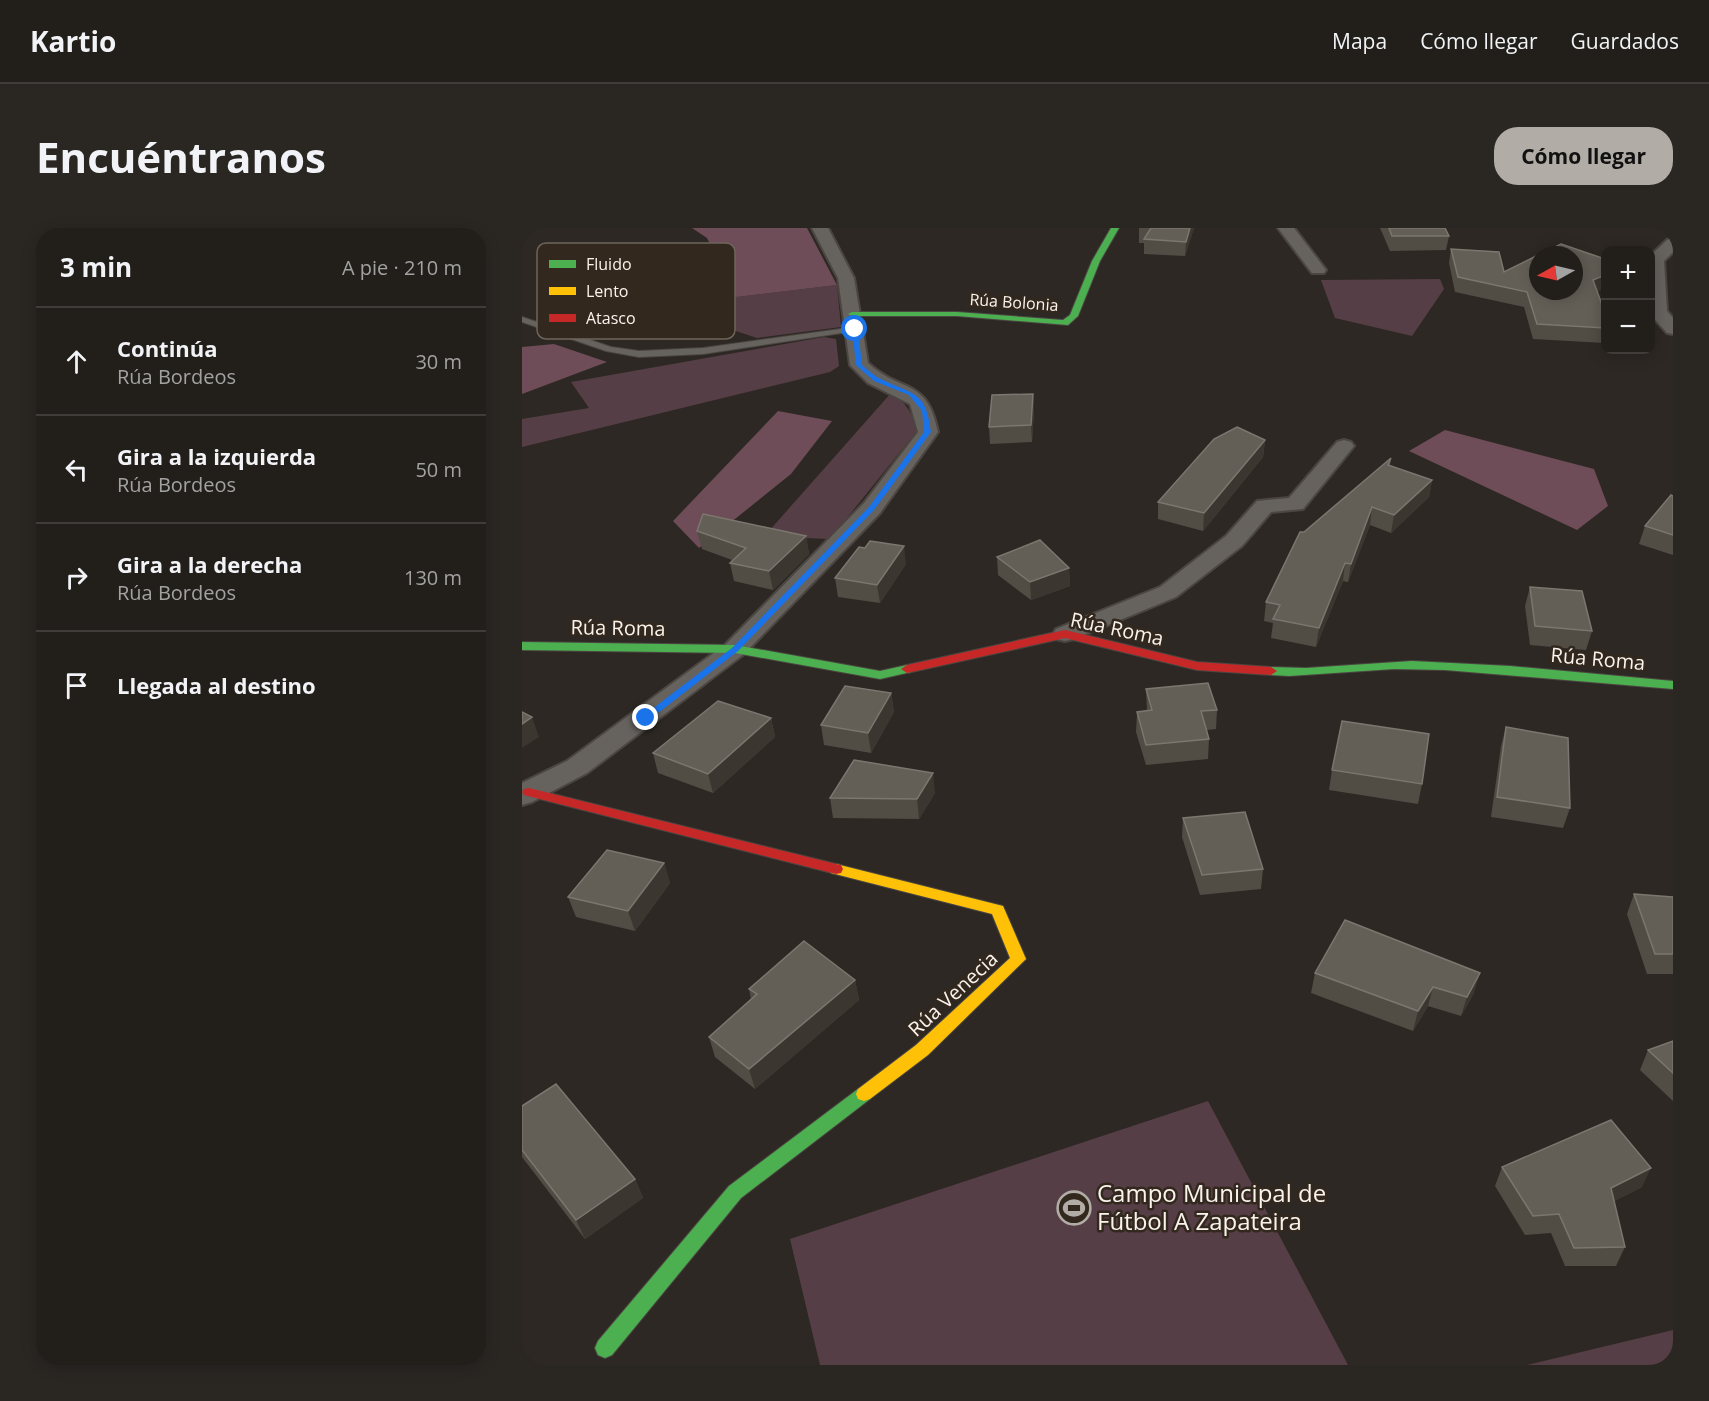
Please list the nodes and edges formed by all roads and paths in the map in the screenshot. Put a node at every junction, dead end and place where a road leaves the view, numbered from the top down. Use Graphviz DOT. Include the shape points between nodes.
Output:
graph roads {
  1 [pos="820,228"];
  2 [pos="1116,228"];
  3 [pos="1286,228"];
  4 [pos="1673,243"];
  5 [pos="1318,270"];
  6 [pos="522,319"];
  7 [pos="853,321"];
  8 [pos="537,324"];
  9 [pos="1673,329"];
  10 [pos="580,339"];
  11 [pos="1344,446"];
  12 [pos="1065,634"];
  13 [pos="522,646"];
  14 [pos="735,650"];
  15 [pos="1673,685"];
  16 [pos="526,793"];
  17 [pos="605,1348"];
  1 -- 7 [label="street" via="846,278"];
  2 -- 7 [label="street, Rúa Bolonia" via="1096,261 1074,316 1065,322 957,314"];
  3 -- 5 [label="street"];
  4 -- 9 [label="street" via="1656,260 1658,312"];
  6 -- 8 [label="lane"];
  7 -- 10 [label="lane" via="704,351 639,354"];
  7 -- 14 [label="street" via="859,365 876,380 911,393 925,411 928,432 872,508"];
  11 -- 12 [label="street" via="1295,504 1265,506 1234,541 1168,592"];
  12 -- 14 [label="street, Rúa Roma" via="880,675"];
  12 -- 15 [label="street, Rúa Roma" via="1197,666 1291,673 1383,665 1456,666"];
  13 -- 14 [label="street, Rúa Roma"];
  14 -- 16 [label="street" via="577,767"];
  16 -- 17 [label="street, Rúa Venecia" via="998,910 1018,959 922,1050 735,1192"];
}
